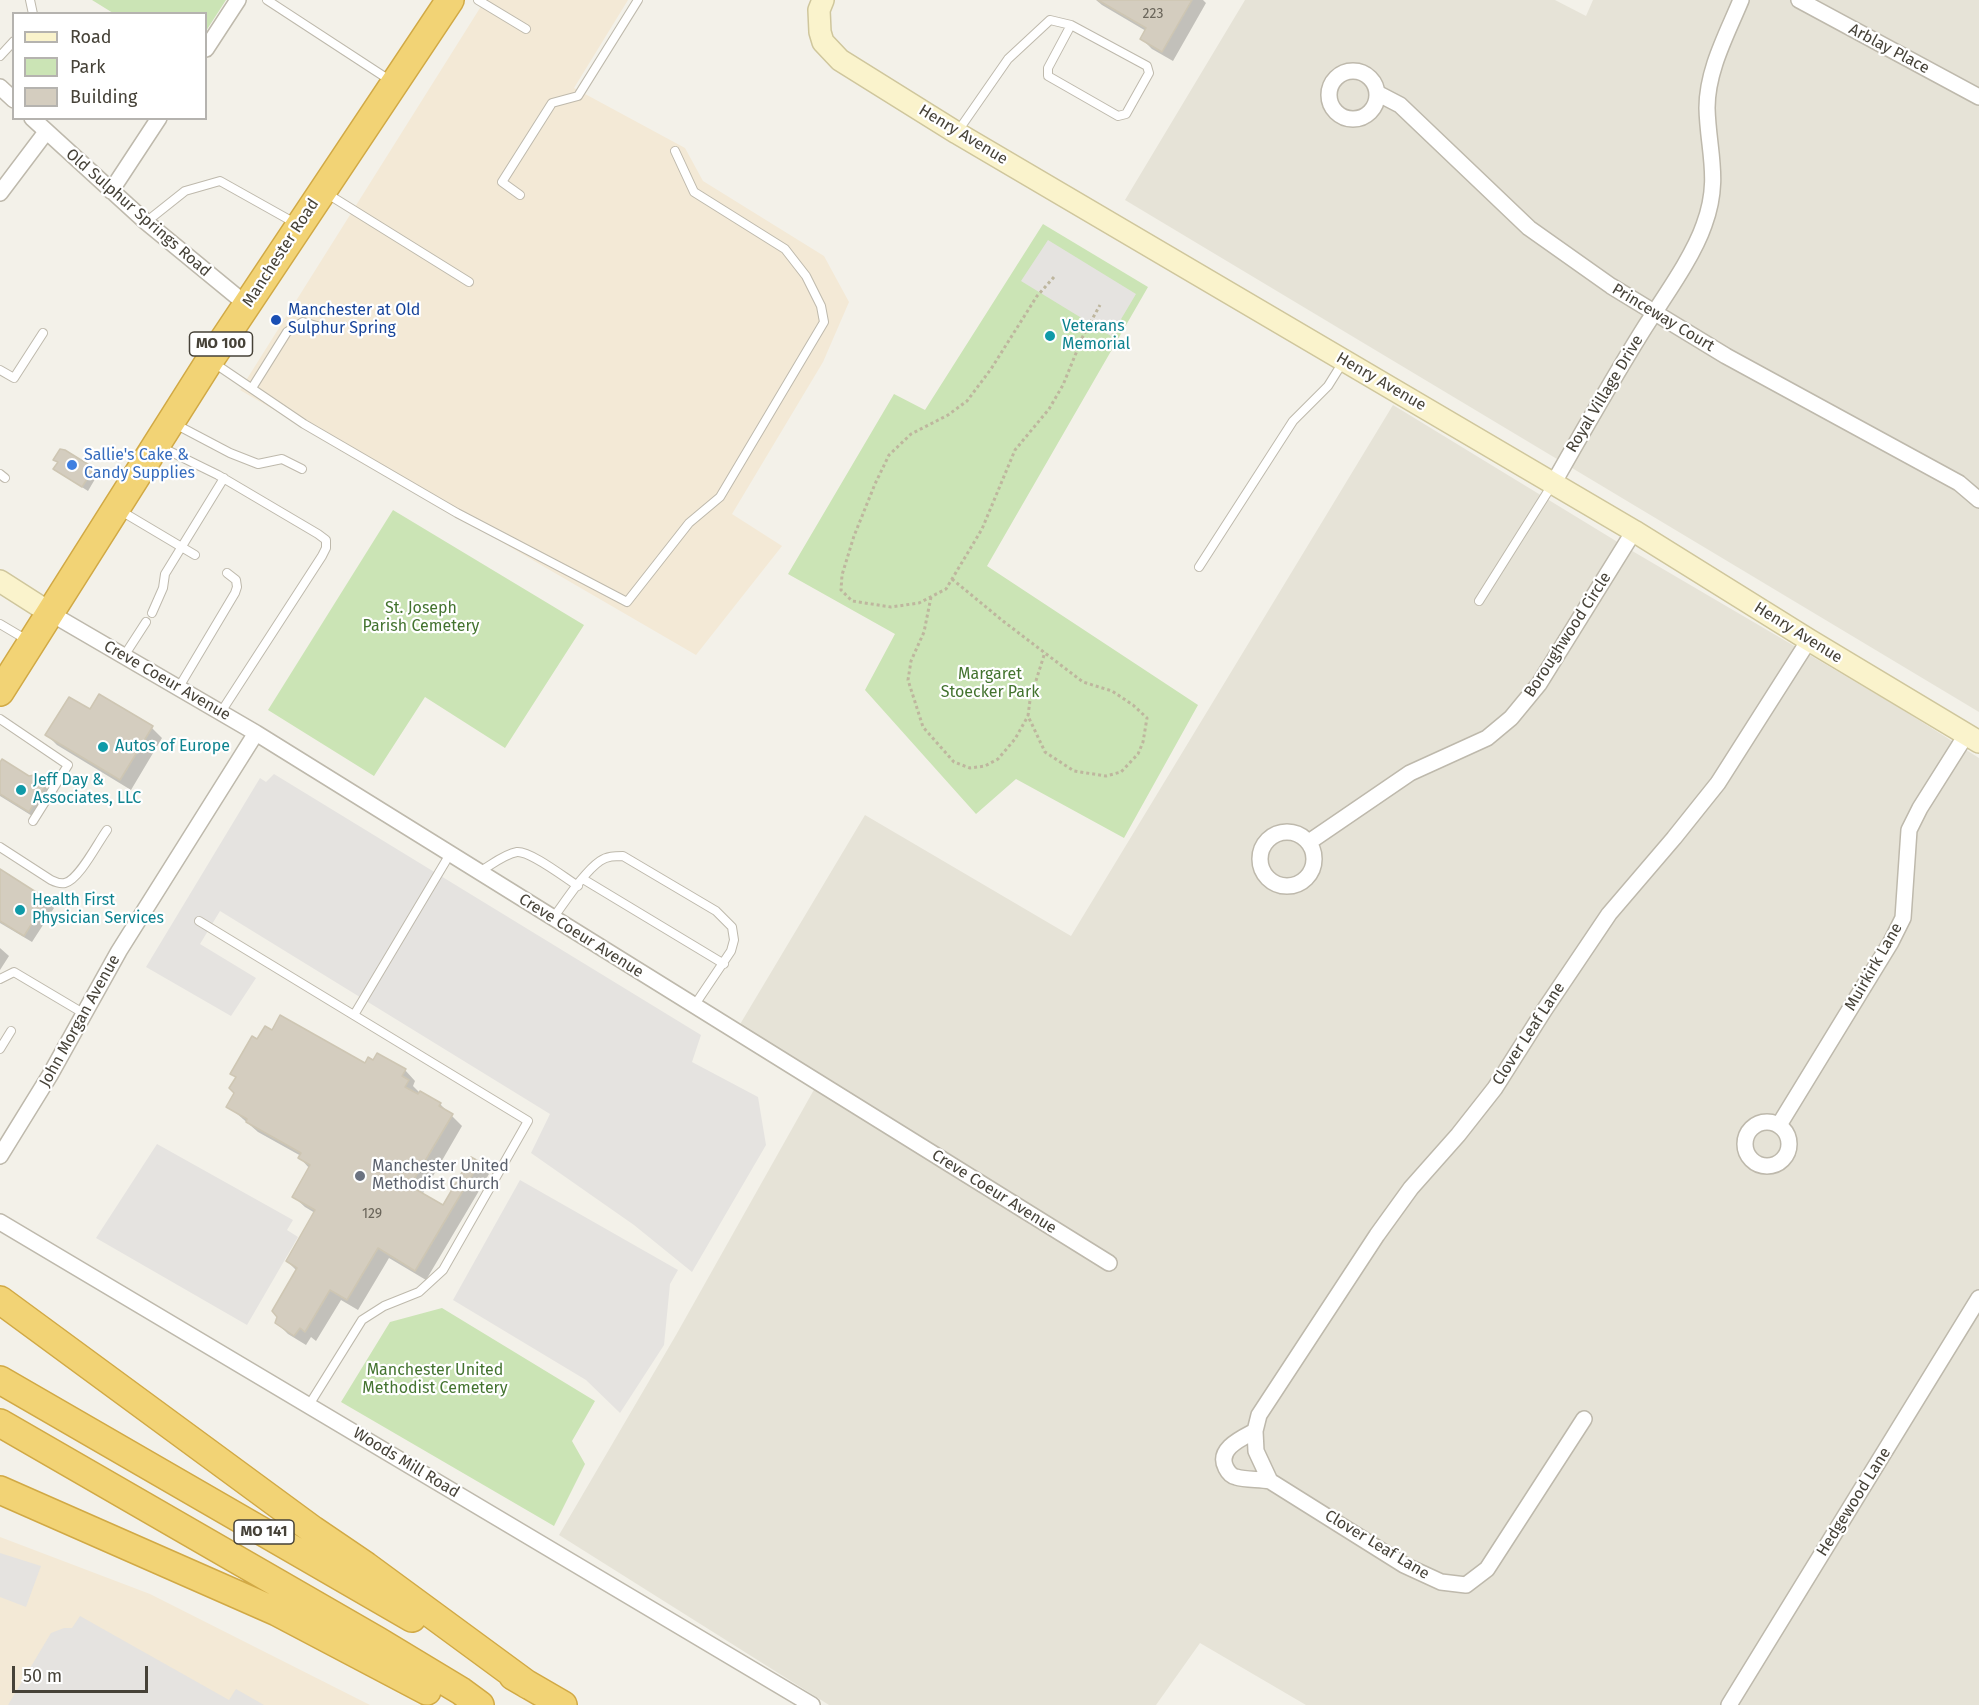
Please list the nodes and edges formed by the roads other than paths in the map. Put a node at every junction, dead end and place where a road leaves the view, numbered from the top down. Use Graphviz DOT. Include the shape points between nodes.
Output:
graph roads {
  1 [pos="238,0"];
  2 [pos="267,0"];
  3 [pos="478,0"];
  4 [pos="638,0"];
  5 [pos="823,0"];
  6 [pos="1741,0"];
  7 [pos="1799,0"];
  8 [pos="445,3"];
  9 [pos="1071,25"];
  10 [pos="526,30"];
  11 [pos="12,43"];
  12 [pos="207,47"];
  13 [pos="0,56"];
  14 [pos="394,84"];
  15 [pos="0,87"];
  16 [pos="1377,93"];
  17 [pos="1979,97"];
  18 [pos="12,98"];
  19 [pos="34,120"];
  20 [pos="158,120"];
  21 [pos="46,132"];
  22 [pos="957,133"];
  23 [pos="675,150"];
  24 [pos="3,182"];
  25 [pos="322,190"];
  26 [pos="111,191"];
  27 [pos="520,195"];
  28 [pos="146,222"];
  29 [pos="299,226"];
  30 [pos="469,282"];
  31 [pos="247,305"];
  32 [pos="1654,313"];
  33 [pos="320,327"];
  34 [pos="43,333"];
  35 [pos="210,360"];
  36 [pos="1344,361"];
  37 [pos="0,370"];
  38 [pos="252,388"];
  39 [pos="171,422"];
  40 [pos="157,445"];
  41 [pos="302,469"];
  42 [pos="224,478"];
  43 [pos="1553,484"];
  44 [pos="1979,500"];
  45 [pos="117,509"];
  46 [pos="1634,531"];
  47 [pos="181,546"];
  48 [pos="195,555"];
  49 [pos="1199,567"];
  50 [pos="226,573"];
  51 [pos="0,582"];
  52 [pos="1479,601"];
  53 [pos="50,613"];
  54 [pos="152,613"];
  55 [pos="146,622"];
  56 [pos="0,624"];
  57 [pos="1809,640"];
  58 [pos="31,643"];
  59 [pos="124,656"];
  60 [pos="179,687"];
  61 [pos="0,692"];
  62 [pos="221,712"];
  63 [pos="0,719"];
  64 [pos="256,733"];
  65 [pos="1972,739"];
  66 [pos="33,821"];
  67 [pos="106,830"];
  68 [pos="1309,842"];
  69 [pos="0,847"];
  70 [pos="450,854"];
  71 [pos="479,872"];
  72 [pos="584,879"];
  73 [pos="578,886"];
  74 [pos="553,918"];
  75 [pos="200,921"];
  76 [pos="724,964"];
  77 [pos="0,979"];
  78 [pos="694,1006"];
  79 [pos="83,1013"];
  80 [pos="354,1015"];
  81 [pos="11,1031"];
  82 [pos="0,1049"];
  83 [pos="1779,1125"];
  84 [pos="0,1156"];
  85 [pos="0,1222"];
  86 [pos="1109,1263"];
  87 [pos="1979,1298"];
  88 [pos="0,1300"];
  89 [pos="0,1380"];
  90 [pos="309,1405"];
  91 [pos="1584,1419"];
  92 [pos="0,1423"];
  93 [pos="1255,1431"];
  94 [pos="1270,1481"];
  95 [pos="0,1490"];
  96 [pos="528,1685"];
  97 [pos="468,1705"];
  98 [pos="480,1705"];
  99 [pos="563,1705"];
  100 [pos="812,1705"];
  101 [pos="1728,1705"];
  1 -- 12 [label="street"];
  2 -- 14 [label="lane"];
  3 -- 10 [label="lane"];
  4 -- 27 [label="lane" via="578,96 552,102 502,182"];
  5 -- 22 [label="street, Henry Avenue" via="819,10 820,32 831,52"];
  6 -- 32 [label="street, Royal Village Drive" via="1709,86 1713,186 1704,225"];
  7 -- 17 [label="street, Arblay Place"];
  8 -- 14 [label="highway, Manchester Road / MO 100"];
  9 -- 9 [label="lane" via="1147,66 1149,73 1126,114 1118,116 1048,76 1048,68"];
  9 -- 22 [label="lane" via="1050,21 1008,59"];
  11 -- 13 [label="lane"];
  14 -- 25 [label="highway, Manchester Road / MO 100"];
  15 -- 18 [label="street"];
  16 -- 32 [label="street, Princeway Court" via="1400,105 1529,228"];
  19 -- 21 [label="street, Old Sulphur Springs Road"];
  20 -- 26 [label="street"];
  21 -- 24 [label="street"];
  21 -- 26 [label="street, Old Sulphur Springs Road"];
  22 -- 36 [label="street, Henry Avenue"];
  23 -- 38 [label="lane" via="694,192 785,249 806,276 821,306 824,322 720,497 689,523 627,603 457,513 304,424"];
  25 -- 29 [label="highway, Manchester Road / MO 100"];
  25 -- 30 [label="lane"];
  26 -- 28 [label="street, Old Sulphur Springs Road"];
  28 -- 29 [label="lane" via="185,191 220,181"];
  28 -- 31 [label="street, Old Sulphur Springs Road"];
  29 -- 31 [label="highway, Manchester Road / MO 100"];
  31 -- 35 [label="highway, Manchester Road / MO 100"];
  32 -- 43 [label="street, Royal Village Drive"];
  32 -- 44 [label="street, Princeway Court" via="1959,483"];
  33 -- 38 [label="lane" via="303,322 287,332"];
  34 -- 37 [label="lane" via="14,378"];
  35 -- 38 [label="lane"];
  35 -- 39 [label="highway, Manchester Road / MO 100"];
  36 -- 43 [label="street, Henry Avenue"];
  36 -- 49 [label="lane" via="1328,386 1293,421"];
  39 -- 40 [label="highway, Manchester Road / MO 100"];
  39 -- 41 [label="lane" via="258,464 282,459"];
  40 -- 42 [label="lane"];
  40 -- 45 [label="highway, Manchester Road / MO 100"];
  42 -- 47 [label="lane"];
  42 -- 62 [label="lane" via="318,534 326,540 326,548"];
  43 -- 46 [label="street, Henry Avenue"];
  43 -- 52 [label="lane"];
  45 -- 47 [label="lane"];
  45 -- 53 [label="highway, Manchester Road / MO 100"];
  46 -- 57 [label="street, Henry Avenue"];
  46 -- 68 [label="street, Boroughwood Circle" via="1539,684 1511,718 1487,738 1410,773"];
  47 -- 48 [label="lane"];
  47 -- 54 [label="lane" via="165,574"];
  50 -- 60 [label="lane" via="236,579 235,593"];
  51 -- 53 [label="street"];
  53 -- 58 [label="highway, Manchester Road / MO 100"];
  53 -- 59 [label="street, Creve Coeur Avenue"];
  55 -- 59 [label="lane"];
  56 -- 58 [label="lane"];
  57 -- 65 [label="street, Henry Avenue"];
  57 -- 93 [label="street, Clover Leaf Lane" via="1718,783 1610,914 1495,1088 1377,1235 1258,1415"];
  58 -- 61 [label="highway, Manchester Road / MO 100"];
  59 -- 60 [label="street, Creve Coeur Avenue"];
  60 -- 62 [label="street, Creve Coeur Avenue"];
  62 -- 64 [label="street, Creve Coeur Avenue"];
  63 -- 66 [label="lane" via="68,765"];
  64 -- 70 [label="street, Creve Coeur Avenue"];
  64 -- 79 [label="street, John Morgan Avenue"];
  65 -- 83 [label="street, Muirkirk Lane" via="1920,808 1909,830 1903,918"];
  67 -- 69 [label="lane" via="76,876 66,883 51,880"];
  70 -- 71 [label="street, Creve Coeur Avenue"];
  70 -- 80 [label="lane"];
  71 -- 73 [label="lane" via="517,852 527,854"];
  71 -- 74 [label="street, Creve Coeur Avenue"];
  72 -- 73 [label="lane"];
  72 -- 76 [label="lane"];
  72 -- 76 [label="lane" via="600,861 623,856 716,911 732,927 734,940"];
  73 -- 74 [label="lane"];
  74 -- 78 [label="street, Creve Coeur Avenue"];
  75 -- 80 [label="lane"];
  76 -- 78 [label="lane"];
  77 -- 79 [label="lane" via="14,972"];
  78 -- 86 [label="street, Creve Coeur Avenue"];
  79 -- 84 [label="street, John Morgan Avenue"];
  80 -- 90 [label="lane" via="528,1121 443,1270 419,1292 362,1320"];
  81 -- 82 [label="lane"];
  85 -- 90 [label="street, Woods Mill Road"];
  87 -- 101 [label="street, Hedgewood Lane"];
  88 -- 96 [label="highway"];
  89 -- 96 [label="highway, MO 141"];
  90 -- 100 [label="street, Woods Mill Road"];
  91 -- 94 [label="street, Clover Leaf Lane" via="1487,1569 1466,1585 1441,1582 1404,1565"];
  92 -- 98 [label="highway, MO 141" via="378,1641"];
  93 -- 94 [label="street" via="1256,1450"];
  93 -- 94 [label="street, Clover Leaf Lane" via="1227,1449 1224,1464 1236,1477"];
  95 -- 97 [label="highway" via="277,1612 432,1694"];
  96 -- 99 [label="highway, MO 141"];
}
